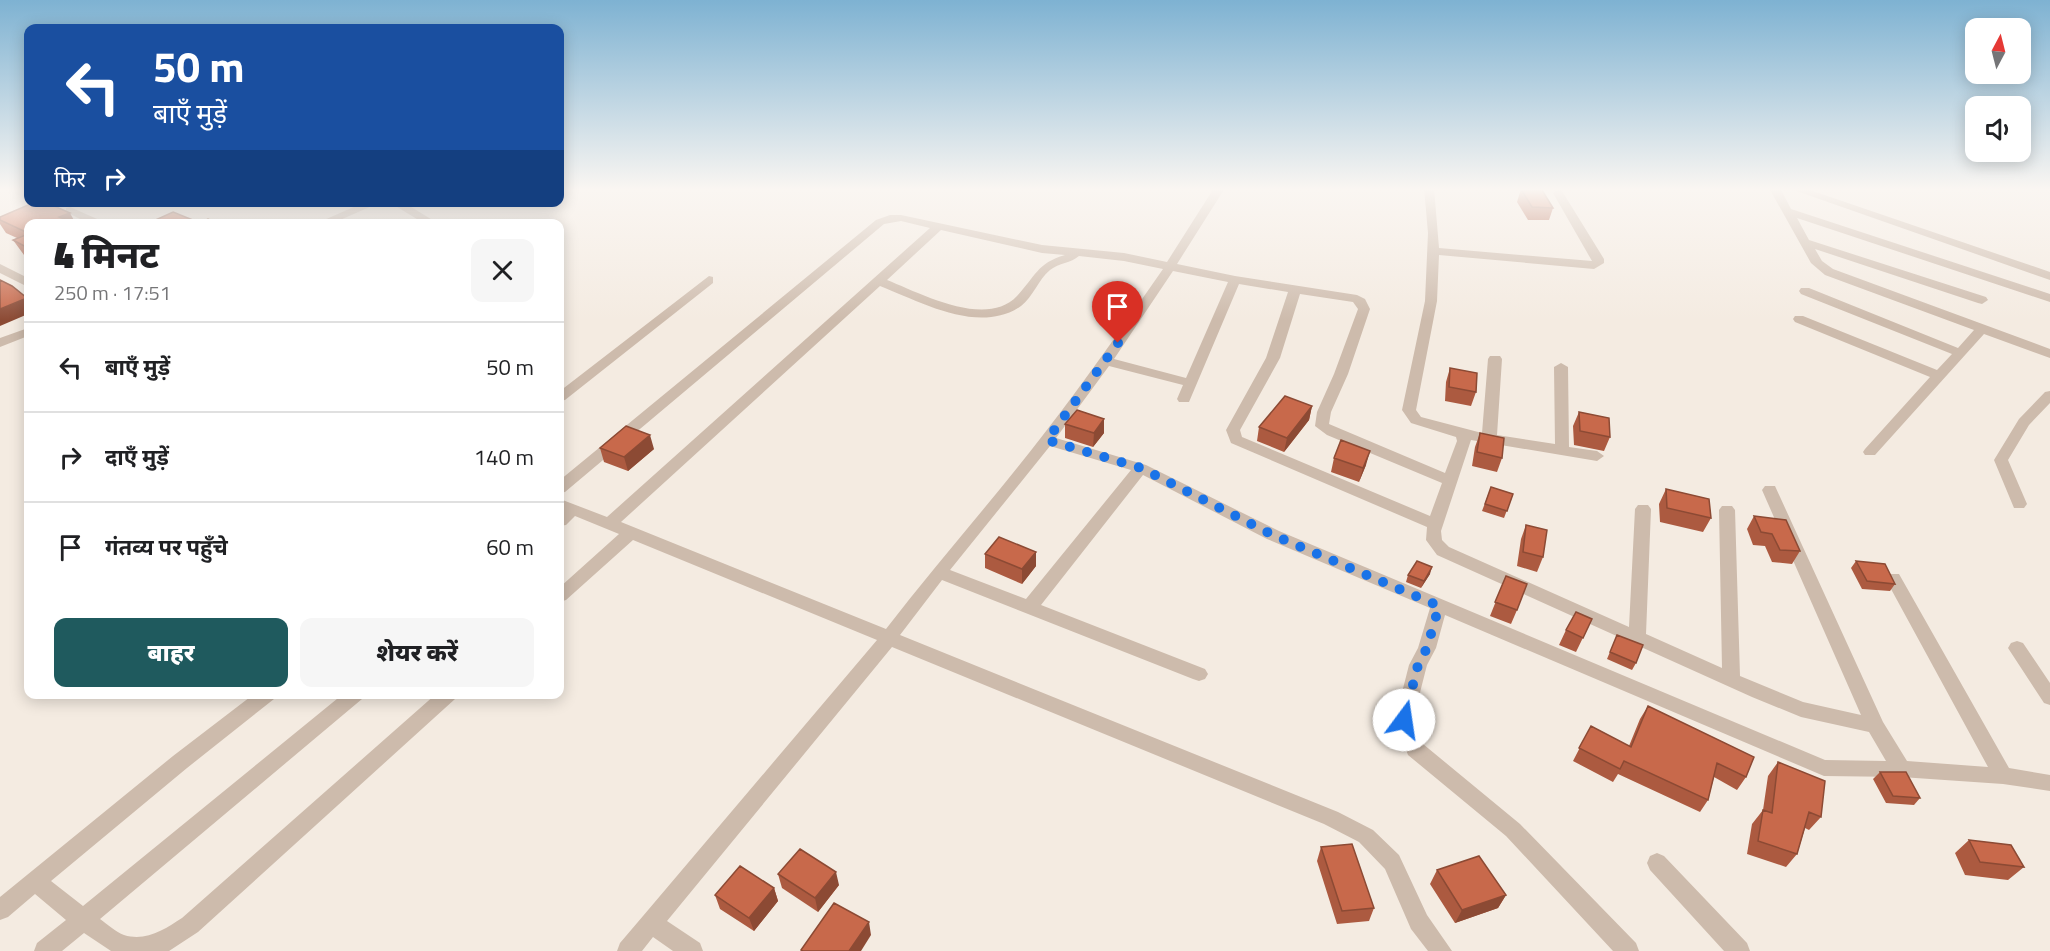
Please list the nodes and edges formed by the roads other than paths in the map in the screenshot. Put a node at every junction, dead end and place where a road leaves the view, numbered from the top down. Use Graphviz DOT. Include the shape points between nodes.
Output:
graph roads {
  1 [pos="868,232"];
  2 [pos="932,232"];
  3 [pos="971,232"];
  4 [pos="1192,232"];
  5 [pos="1433,232"];
  6 [pos="1582,232"];
  7 [pos="1799,232"];
  8 [pos="1851,232"];
  9 [pos="1934,232"];
  10 [pos="1805,242"];
  11 [pos="1434,250"];
  12 [pos="1077,254"];
  13 [pos="0,268"];
  14 [pos="1169,268"];
  15 [pos="2050,276"];
  16 [pos="709,280"];
  17 [pos="1235,280"];
  18 [pos="24,281"];
  19 [pos="879,281"];
  20 [pos="1295,290"];
  21 [pos="1805,291"];
  22 [pos="2050,298"];
  23 [pos="1982,300"];
  24 [pos="1799,319"];
  25 [pos="1982,329"];
  26 [pos="24,334"];
  27 [pos="0,343"];
  28 [pos="1960,353"];
  29 [pos="2050,354"];
  30 [pos="1495,359"];
  31 [pos="1106,361"];
  32 [pos="1562,368"];
  33 [pos="1939,376"];
  34 [pos="1191,383"];
  35 [pos="564,394"];
  36 [pos="2050,395"];
  37 [pos="1184,399"];
  38 [pos="1462,434"];
  39 [pos="1489,439"];
  40 [pos="1047,440"];
  41 [pos="1562,450"];
  42 [pos="1870,452"];
  43 [pos="1597,456"];
  44 [pos="1141,468"];
  45 [pos="1451,481"];
  46 [pos="564,485"];
  47 [pos="1770,490"];
  48 [pos="2019,504"];
  49 [pos="566,507"];
  50 [pos="1643,509"];
  51 [pos="1727,510"];
  52 [pos="609,524"];
  53 [pos="1435,524"];
  54 [pos="630,534"];
  55 [pos="939,572"];
  56 [pos="1893,578"];
  57 [pos="564,592"];
  58 [pos="1439,606"];
  59 [pos="1029,608"];
  60 [pos="1637,638"];
  61 [pos="888,639"];
  62 [pos="2017,648"];
  63 [pos="1199,674"];
  64 [pos="1731,681"];
  65 [pos="2050,698"];
  66 [pos="262,699"];
  67 [pos="350,699"];
  68 [pos="443,699"];
  69 [pos="1875,726"];
  70 [pos="1901,769"];
  71 [pos="2003,776"];
  72 [pos="2050,783"];
  73 [pos="1657,863"];
  74 [pos="35,881"];
  75 [pos="0,910"];
  76 [pos="82,920"];
  77 [pos="651,923"];
  78 [pos="45,951"];
  79 [pos="628,951"];
  80 [pos="692,951"];
  81 [pos="1441,951"];
  82 [pos="1628,951"];
  83 [pos="1739,951"];
  1 -- 46 [label="street"];
  2 -- 19 [label="street"];
  3 -- 12 [label="street"];
  4 -- 14 [label="street"];
  5 -- 11 [label="street"];
  6 -- 11 [label="street" via="1598,259 1594,265"];
  7 -- 10 [label="street"];
  8 -- 22 [label="street"];
  9 -- 15 [label="street"];
  10 -- 23 [label="street"];
  10 -- 25 [label="street" via="1817,263 1828,272"];
  11 -- 38 [label="street" via="1431,301 1409,410 1416,420"];
  12 -- 14 [label="street" via="1124,258"];
  12 -- 19 [label="street" via="1048,267 1013,307 983,315 958,310"];
  13 -- 18 [label="street"];
  14 -- 17 [label="street"];
  14 -- 31 [label="street"];
  16 -- 35 [label="street"];
  17 -- 20 [label="street"];
  17 -- 34 [label="street"];
  19 -- 52 [label="street"];
  20 -- 45 [label="street" via="1357,299 1364,309 1322,426"];
  20 -- 53 [label="street" via="1273,358 1233,430 1236,440"];
  21 -- 28 [label="street"];
  24 -- 33 [label="street"];
  25 -- 28 [label="street"];
  25 -- 29 [label="street"];
  26 -- 27 [label="street"];
  28 -- 33 [label="street"];
  30 -- 39 [label="street"];
  31 -- 34 [label="street"];
  31 -- 40 [label="street"];
  32 -- 41 [label="street"];
  33 -- 42 [label="street"];
  34 -- 37 [label="street"];
  36 -- 48 [label="street" via="2024,422 2001,460"];
  38 -- 39 [label="street"];
  38 -- 45 [label="street" via="1463,444"];
  39 -- 41 [label="street"];
  40 -- 44 [label="street"];
  40 -- 55 [label="street"];
  41 -- 43 [label="street"];
  44 -- 58 [label="street" via="1273,535"];
  44 -- 59 [label="street"];
  45 -- 53 [label="street"];
  47 -- 69 [label="street"];
  49 -- 52 [label="street"];
  50 -- 60 [label="street"];
  51 -- 64 [label="street"];
  52 -- 54 [label="street"];
  53 -- 60 [label="street" via="1433,538 1443,551"];
  54 -- 57 [label="street"];
  54 -- 61 [label="street"];
  55 -- 59 [label="street"];
  55 -- 61 [label="street"];
  56 -- 71 [label="street"];
  58 -- 70 [label="street" via="1824,768"];
  58 -- 82 [label="street" via="1404,720 1415,748 1513,830"];
  59 -- 63 [label="street"];
  60 -- 64 [label="street"];
  61 -- 77 [label="street"];
  61 -- 81 [label="street" via="1331,818 1366,836 1392,862 1419,922"];
  62 -- 65 [label="street"];
  64 -- 69 [label="street" via="1801,709"];
  66 -- 74 [label="street"];
  67 -- 76 [label="street"];
  68 -- 76 [label="street" via="190,925 163,943 121,945"];
  69 -- 70 [label="street"];
  70 -- 71 [label="street"];
  71 -- 72 [label="street"];
  73 -- 83 [label="street"];
  74 -- 75 [label="street"];
  74 -- 76 [label="street"];
  76 -- 78 [label="street"];
  77 -- 79 [label="street"];
  77 -- 80 [label="street"];
}
